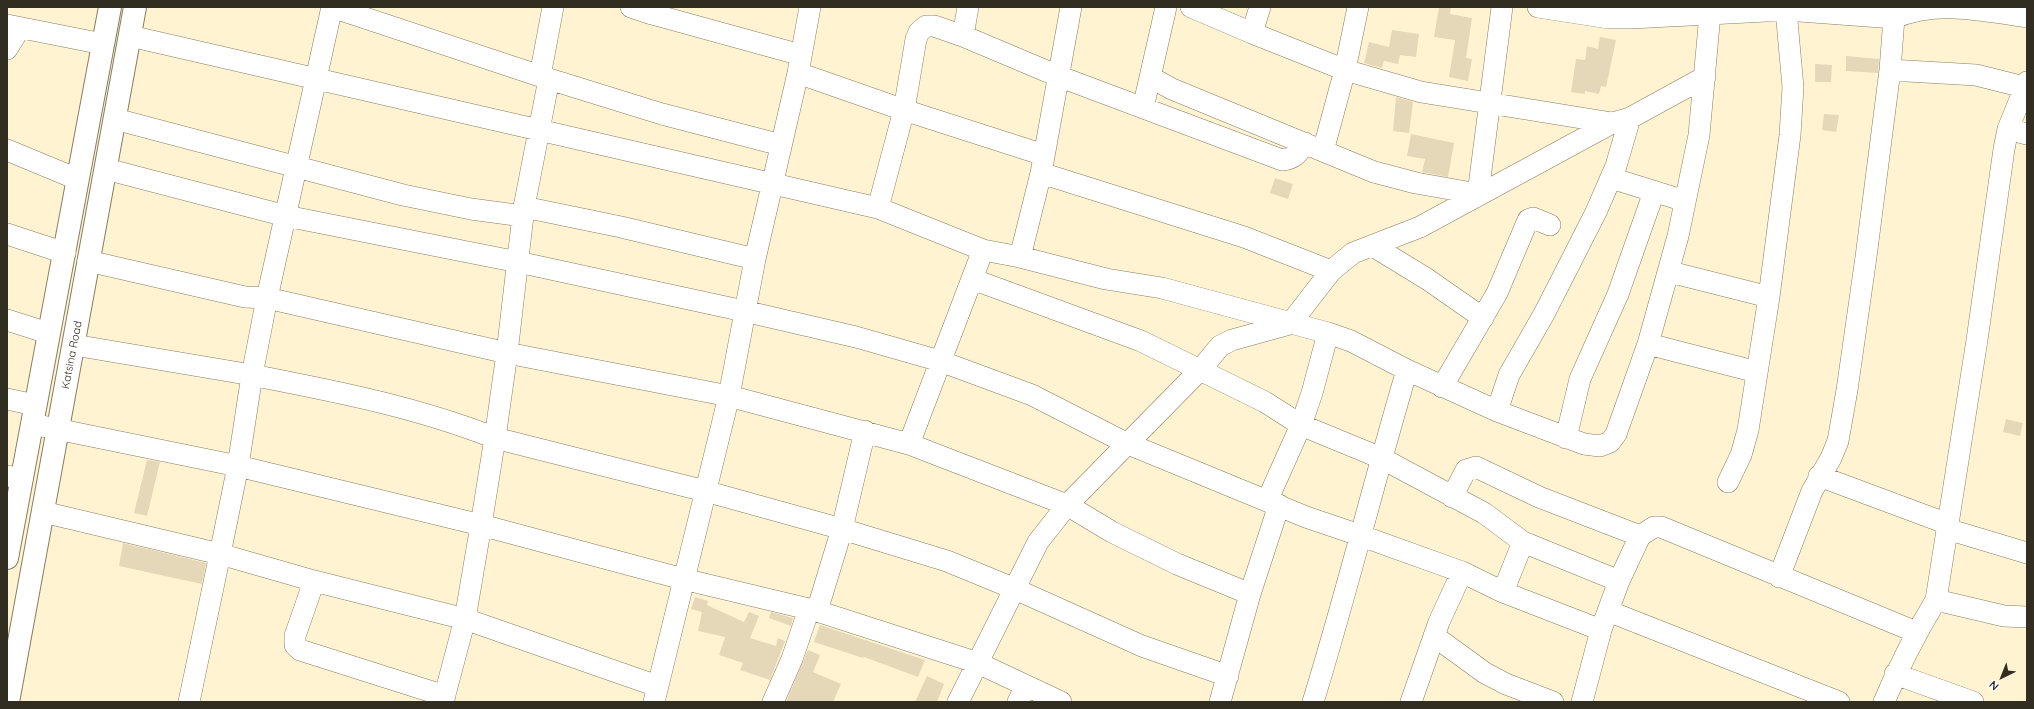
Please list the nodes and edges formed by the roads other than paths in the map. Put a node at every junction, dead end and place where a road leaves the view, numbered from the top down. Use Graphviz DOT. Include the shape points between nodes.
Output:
graph roads {
  1 [pos="110,7"];
  2 [pos="135,7"];
  3 [pos="553,7"];
  4 [pos="631,7"];
  5 [pos="810,7"];
  6 [pos="968,7"];
  7 [pos="1071,7"];
  8 [pos="1166,7"];
  9 [pos="1191,7"];
  10 [pos="1260,7"];
  11 [pos="1358,7"];
  12 [pos="1502,7"];
  13 [pos="1538,7"];
  14 [pos="337,8"];
  15 [pos="1786,10"];
  16 [pos="1652,13"];
  17 [pos="1710,14"];
  18 [pos="2027,17"];
  19 [pos="1894,18"];
  20 [pos="13,26"];
  21 [pos="1252,34"];
  22 [pos="130,36"];
  23 [pos="963,36"];
  24 [pos="103,44"];
  25 [pos="7,50"];
  26 [pos="799,64"];
  27 [pos="1345,70"];
  28 [pos="1890,70"];
  29 [pos="1058,76"];
  30 [pos="1705,77"];
  31 [pos="545,78"];
  32 [pos="1152,78"];
  33 [pos="315,79"];
  34 [pos="2025,84"];
  35 [pos="1489,103"];
  36 [pos="1143,108"];
  37 [pos="904,110"];
  38 [pos="115,119"];
  39 [pos="1621,120"];
  40 [pos="539,131"];
  41 [pos="2018,132"];
  42 [pos="781,145"];
  43 [pos="1314,147"];
  44 [pos="7,150"];
  45 [pos="1042,164"];
  46 [pos="297,166"];
  47 [pos="106,170"];
  48 [pos="1611,178"];
  49 [pos="77,179"];
  50 [pos="772,184"];
  51 [pos="1654,192"];
  52 [pos="1478,194"];
  53 [pos="1685,202"];
  54 [pos="878,208"];
  55 [pos="524,212"];
  56 [pos="286,216"];
  57 [pos="1550,225"];
  58 [pos="7,234"];
  59 [pos="1373,246"];
  60 [pos="983,250"];
  61 [pos="65,253"];
  62 [pos="1020,257"];
  63 [pos="755,259"];
  64 [pos="88,262"];
  65 [pos="518,262"];
  66 [pos="1331,271"];
  67 [pos="1670,272"];
  68 [pos="972,279"];
  69 [pos="1769,297"];
  70 [pos="267,298"];
  71 [pos="744,311"];
  72 [pos="1483,318"];
  73 [pos="7,320"];
  74 [pos="1290,324"];
  75 [pos="48,333"];
  76 [pos="1328,333"];
  77 [pos="1648,344"];
  78 [pos="74,345"];
  79 [pos="507,353"];
  80 [pos="940,361"];
  81 [pos="1201,369"];
  82 [pos="1407,370"];
  83 [pos="1757,372"];
  84 [pos="252,374"];
  85 [pos="1442,387"];
  86 [pos="729,396"];
  87 [pos="7,398"];
  88 [pos="1497,411"];
  89 [pos="33,415"];
  90 [pos="1301,425"];
  91 [pos="57,429"];
  92 [pos="865,431"];
  93 [pos="495,438"];
  94 [pos="1566,438"];
  95 [pos="1126,443"];
  96 [pos="909,444"];
  97 [pos="1381,458"];
  98 [pos="238,466"];
  99 [pos="1819,476"];
  100 [pos="14,478"];
  101 [pos="1728,482"];
  102 [pos="705,492"];
  103 [pos="1452,497"];
  104 [pos="1273,503"];
  105 [pos="1067,505"];
  106 [pos="43,512"];
  107 [pos="481,525"];
  108 [pos="1948,527"];
  109 [pos="842,529"];
  110 [pos="1359,535"];
  111 [pos="1640,536"];
  112 [pos="1523,542"];
  113 [pos="2027,553"];
  114 [pos="220,554"];
  115 [pos="7,558"];
  116 [pos="1462,572"];
  117 [pos="1779,577"];
  118 [pos="683,579"];
  119 [pos="1619,581"];
  120 [pos="314,582"];
  121 [pos="1015,589"];
  122 [pos="1503,592"];
  123 [pos="1250,594"];
  124 [pos="1936,600"];
  125 [pos="813,610"];
  126 [pos="1608,611"];
  127 [pos="2027,617"];
  128 [pos="465,619"];
  129 [pos="1602,630"];
  130 [pos="1916,632"];
  131 [pos="1434,636"];
  132 [pos="978,663"];
  133 [pos="1895,674"];
  134 [pos="1228,676"];
  135 [pos="656,694"];
  136 [pos="1022,694"];
  137 [pos="444,699"];
  138 [pos="8,702"];
  139 [pos="188,702"];
  140 [pos="772,702"];
  141 [pos="958,702"];
  142 [pos="1061,702"];
  143 [pos="1220,702"];
  144 [pos="1313,702"];
  145 [pos="1411,702"];
  146 [pos="1553,702"];
  147 [pos="1582,702"];
  148 [pos="1839,702"];
  149 [pos="1884,702"];
  150 [pos="1973,702"];
  1 -- 24 [label="highway"];
  2 -- 22 [label="highway, Katsina Road"];
  3 -- 31 [label="street"];
  4 -- 26 [label="street"];
  5 -- 26 [label="street"];
  6 -- 23 [label="street"];
  7 -- 29 [label="street"];
  8 -- 32 [label="street"];
  9 -- 21 [label="street"];
  10 -- 21 [label="street"];
  11 -- 27 [label="street"];
  12 -- 35 [label="street"];
  13 -- 16 [label="street" via="1609,18"];
  14 -- 31 [label="street"];
  14 -- 33 [label="street"];
  15 -- 17 [label="street"];
  15 -- 19 [label="street"];
  15 -- 69 [label="street" via="1794,87"];
  16 -- 17 [label="street"];
  17 -- 30 [label="street"];
  18 -- 19 [label="street" via="1971,8 1931,7 1910,11"];
  19 -- 28 [label="street"];
  20 -- 24 [label="street"];
  20 -- 25 [label="street"];
  21 -- 27 [label="street"];
  22 -- 33 [label="street"];
  22 -- 38 [label="highway, Katsina Road"];
  23 -- 29 [label="street"];
  23 -- 37 [label="street" via="934,26 926,26 919,32"];
  24 -- 49 [label="highway"];
  26 -- 37 [label="street"];
  26 -- 42 [label="street"];
  27 -- 35 [label="street" via="1421,92"];
  27 -- 43 [label="street"];
  28 -- 34 [label="street" via="1976,75"];
  28 -- 99 [label="street" via="1847,390 1838,441"];
  29 -- 36 [label="street"];
  29 -- 45 [label="street"];
  30 -- 39 [label="street"];
  30 -- 53 [label="street" via="1699,136"];
  31 -- 40 [label="street"];
  31 -- 42 [label="street" via="662,114"];
  32 -- 36 [label="street"];
  32 -- 43 [label="street" via="1172,89"];
  33 -- 40 [label="street"];
  33 -- 46 [label="street"];
  34 -- 41 [label="street"];
  35 -- 39 [label="street"];
  35 -- 52 [label="street"];
  36 -- 43 [label="street" via="1282,160 1292,160"];
  37 -- 45 [label="street"];
  37 -- 54 [label="street"];
  38 -- 46 [label="street"];
  38 -- 47 [label="highway, Katsina Road"];
  39 -- 48 [label="street" via="1616,166"];
  39 -- 52 [label="street"];
  40 -- 50 [label="street"];
  40 -- 55 [label="street"];
  41 -- 108 [label="street"];
  42 -- 50 [label="street"];
  43 -- 52 [label="street" via="1381,174"];
  44 -- 49 [label="street"];
  45 -- 62 [label="street"];
  45 -- 66 [label="street"];
  46 -- 55 [label="street" via="403,195 470,209"];
  46 -- 56 [label="street"];
  47 -- 56 [label="street"];
  47 -- 64 [label="highway, Katsina Road"];
  48 -- 51 [label="street"];
  48 -- 88 [label="street" via="1572,261 1509,375"];
  49 -- 61 [label="highway"];
  50 -- 54 [label="street"];
  50 -- 63 [label="street"];
  51 -- 53 [label="street"];
  51 -- 94 [label="street" via="1618,294 1580,379"];
  52 -- 59 [label="street" via="1420,227"];
  53 -- 67 [label="street"];
  54 -- 60 [label="street"];
  55 -- 63 [label="street" via="621,227"];
  55 -- 65 [label="street"];
  56 -- 65 [label="street"];
  56 -- 70 [label="street"];
  57 -- 72 [label="street" via="1533,218 1528,220 1497,293"];
  58 -- 61 [label="street"];
  59 -- 66 [label="street" via="1354,253"];
  59 -- 72 [label="street"];
  60 -- 62 [label="street"];
  60 -- 68 [label="street"];
  61 -- 75 [label="highway"];
  62 -- 74 [label="street" via="1106,279 1208,299"];
  63 -- 71 [label="street"];
  64 -- 70 [label="street" via="245,297"];
  64 -- 78 [label="highway, Katsina Road"];
  65 -- 71 [label="street"];
  65 -- 79 [label="street"];
  66 -- 74 [label="street"];
  67 -- 69 [label="street"];
  67 -- 77 [label="street"];
  68 -- 80 [label="street"];
  68 -- 81 [label="street" via="1141,341"];
  69 -- 83 [label="street"];
  70 -- 79 [label="street"];
  70 -- 84 [label="street"];
  71 -- 80 [label="street"];
  71 -- 86 [label="street"];
  72 -- 85 [label="street"];
  73 -- 75 [label="street"];
  74 -- 76 [label="street"];
  74 -- 81 [label="street" via="1232,340 1220,346"];
  75 -- 89 [label="highway"];
  76 -- 82 [label="street" via="1351,341"];
  76 -- 90 [label="street"];
  77 -- 83 [label="street"];
  77 -- 94 [label="street" via="1616,434 1610,442 1600,446"];
  78 -- 84 [label="street"];
  78 -- 91 [label="highway, Katsina Road"];
  79 -- 86 [label="street"];
  79 -- 93 [label="street"];
  80 -- 95 [label="street" via="1032,396"];
  80 -- 96 [label="street"];
  81 -- 90 [label="street" via="1265,402"];
  81 -- 95 [label="street"];
  82 -- 85 [label="street"];
  82 -- 97 [label="street"];
  83 -- 101 [label="street" via="1748,430 1741,455"];
  84 -- 93 [label="street" via="447,419"];
  84 -- 98 [label="street"];
  85 -- 88 [label="street"];
  86 -- 92 [label="street"];
  86 -- 102 [label="street"];
  87 -- 89 [label="street"];
  88 -- 94 [label="street"];
  89 -- 91 [label="street"];
  89 -- 100 [label="highway"];
  90 -- 97 [label="street"];
  90 -- 104 [label="street"];
  91 -- 98 [label="street"];
  91 -- 106 [label="highway, Katsina Road"];
  92 -- 96 [label="street"];
  92 -- 109 [label="street"];
  93 -- 102 [label="street"];
  93 -- 107 [label="street"];
  95 -- 104 [label="street"];
  95 -- 105 [label="street"];
  96 -- 105 [label="street"];
  97 -- 103 [label="street"];
  97 -- 110 [label="street"];
  98 -- 107 [label="street"];
  98 -- 114 [label="street"];
  99 -- 108 [label="street"];
  99 -- 117 [label="street"];
  100 -- 115 [label="highway"];
  102 -- 109 [label="street"];
  102 -- 118 [label="street"];
  103 -- 111 [label="street" via="1466,470 1476,467 1545,499"];
  103 -- 112 [label="street" via="1484,513"];
  104 -- 110 [label="street" via="1306,518"];
  104 -- 123 [label="street"];
  105 -- 121 [label="street" via="1038,542"];
  105 -- 123 [label="street" via="1112,532 1177,564"];
  106 -- 114 [label="street"];
  106 -- 138 [label="highway, Katsina Road"];
  107 -- 118 [label="street"];
  107 -- 128 [label="street"];
  108 -- 113 [label="street"];
  108 -- 124 [label="street"];
  109 -- 121 [label="street" via="946,561"];
  109 -- 125 [label="street"];
  110 -- 116 [label="street"];
  110 -- 144 [label="street" via="1337,624"];
  111 -- 117 [label="street" via="1654,527 1661,527"];
  111 -- 119 [label="street"];
  112 -- 119 [label="street"];
  112 -- 122 [label="street"];
  114 -- 120 [label="street"];
  114 -- 139 [label="street"];
  116 -- 122 [label="street"];
  116 -- 131 [label="street"];
  117 -- 130 [label="street"];
  118 -- 125 [label="street"];
  118 -- 135 [label="street"];
  119 -- 126 [label="street"];
  120 -- 128 [label="street"];
  120 -- 137 [label="street" via="295,636 295,644 300,650"];
  121 -- 132 [label="street"];
  121 -- 134 [label="street" via="1142,646"];
  122 -- 129 [label="street"];
  123 -- 134 [label="street"];
  124 -- 127 [label="street" via="2004,616"];
  124 -- 130 [label="street"];
  125 -- 132 [label="street"];
  125 -- 140 [label="street"];
  126 -- 129 [label="street"];
  126 -- 148 [label="street"];
  128 -- 135 [label="street"];
  128 -- 137 [label="street"];
  129 -- 147 [label="street"];
  130 -- 133 [label="street"];
  131 -- 145 [label="street"];
  131 -- 146 [label="street" via="1485,673"];
  132 -- 136 [label="street"];
  132 -- 141 [label="street"];
  133 -- 149 [label="street"];
  133 -- 150 [label="street"];
  134 -- 143 [label="street"];
  136 -- 142 [label="street"];
}
